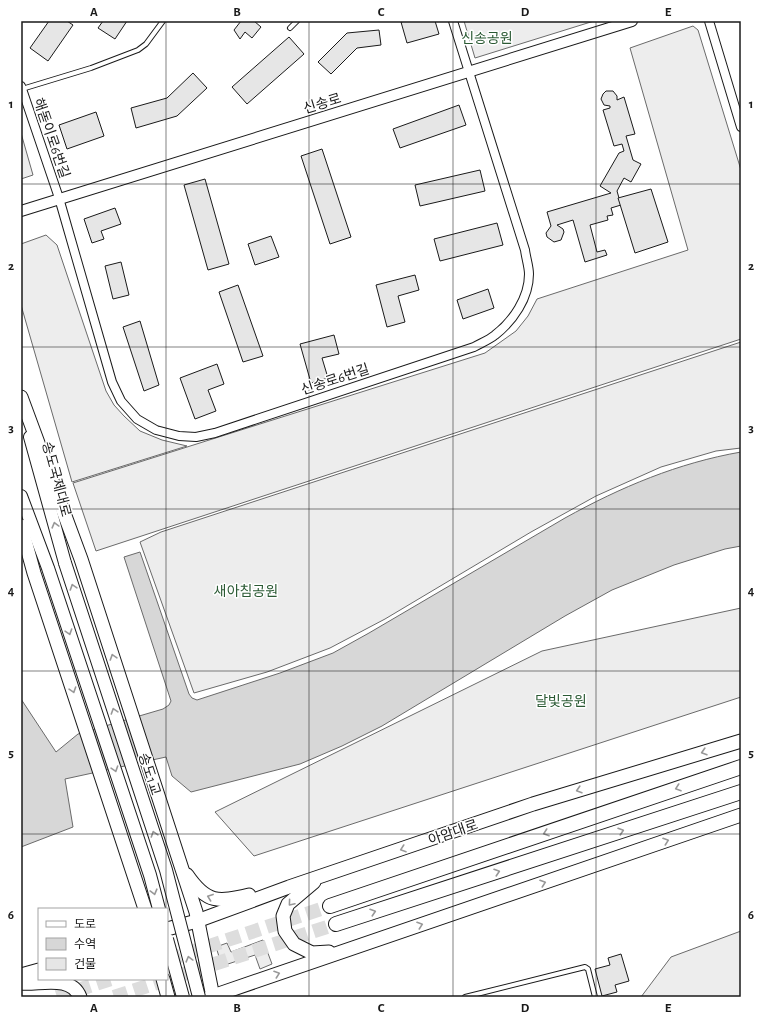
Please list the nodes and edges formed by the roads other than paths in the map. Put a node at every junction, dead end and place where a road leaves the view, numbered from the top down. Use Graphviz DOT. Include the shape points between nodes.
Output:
graph roads {
  1 [pos="163,21"];
  2 [pos="297,21"];
  3 [pos="453,21"];
  4 [pos="632,21"];
  5 [pos="709,21"];
  6 [pos="290,28"];
  7 [pos="468,72"];
  8 [pos="22,87"];
  9 [pos="741,127"];
  10 [pos="59,198"];
  11 [pos="21,211"];
  12 [pos="21,397"];
  13 [pos="21,403"];
  14 [pos="21,496"];
  15 [pos="21,526"];
  16 [pos="65,563"];
  17 [pos="741,741"];
  18 [pos="741,767"];
  19 [pos="741,792"];
  20 [pos="741,815"];
  21 [pos="176,854"];
  22 [pos="320,877"];
  23 [pos="289,887"];
  24 [pos="140,894"];
  25 [pos="330,906"];
  26 [pos="135,908"];
  27 [pos="145,908"];
  28 [pos="159,908"];
  29 [pos="197,921"];
  30 [pos="336,924"];
  31 [pos="168,929"];
  32 [pos="168,943"];
  33 [pos="344,951"];
  34 [pos="38,970"];
  35 [pos="21,976"];
  36 [pos="163,980"];
  37 [pos="258,981"];
  38 [pos="21,982"];
  39 [pos="80,997"];
  40 [pos="168,997"];
  41 [pos="183,997"];
  42 [pos="199,997"];
  43 [pos="212,997"];
  44 [pos="245,997"];
  45 [pos="465,997"];
  46 [pos="594,997"];
  1 -- 8 [label="lane" via="146,44 138,50 97,66"];
  2 -- 6 [label="lane"];
  3 -- 7 [label="street, 신송로6번길"];
  4 -- 7 [label="street, 신송로"];
  5 -- 9 [label="street"];
  7 -- 10 [label="street, 신송로"];
  7 -- 10 [label="street, 신송로6번길" via="525,250 529,275 525,294 509,322 495,335 474,347 215,433 196,437 156,430 137,419 121,401 112,382"];
  8 -- 10 [label="street, 해돋이로6번길"];
  10 -- 11 [label="street, 신송로"];
  21 -- 12 [label="main road, one-way" via="81,559"];
  16 -- 13 [label="main road, 송도국제대로, one-way"];
  14 -- 28 [label="main road, one-way" via="48,568"];
  15 -- 24 [label="main road, one-way" via="34,573"];
  42 -- 16 [label="main road, 송도1교, one-way, bridge" via="166,870"];
  17 -- 22 [label="main road, 아암대로, one-way" via="533,804"];
  18 -- 25 [label="highway, one-way"];
  30 -- 19 [label="highway, one-way"];
  33 -- 20 [label="main road, one-way"];
  23 -- 21 [label="main road, one-way" via="224,900 211,898 204,895 188,876"];
  21 -- 29 [label="main road"];
  22 -- 23 [label="main road, 아암대로"];
  22 -- 33 [label="main road, one-way" via="288,904 283,916 286,931 294,944 312,953"];
  23 -- 29 [label="main road, 아암대로"];
  24 -- 26 [label="main road"];
  24 -- 27 [label="main road"];
  29 -- 31 [label="main road, 아암대로"];
  29 -- 43 [label="main road"];
  32 -- 41 [label="main road, bridge"];
  37 -- 33 [label="main road, one-way"];
  34 -- 35 [label="main road"];
  36 -- 40 [label="main road"];
  37 -- 43 [label="main road"];
  37 -- 44 [label="main road"];
  38 -- 39 [label="main road" via="57,981 70,986"];
  45 -- 46 [label="lane" via="585,967 588,969"];
}
